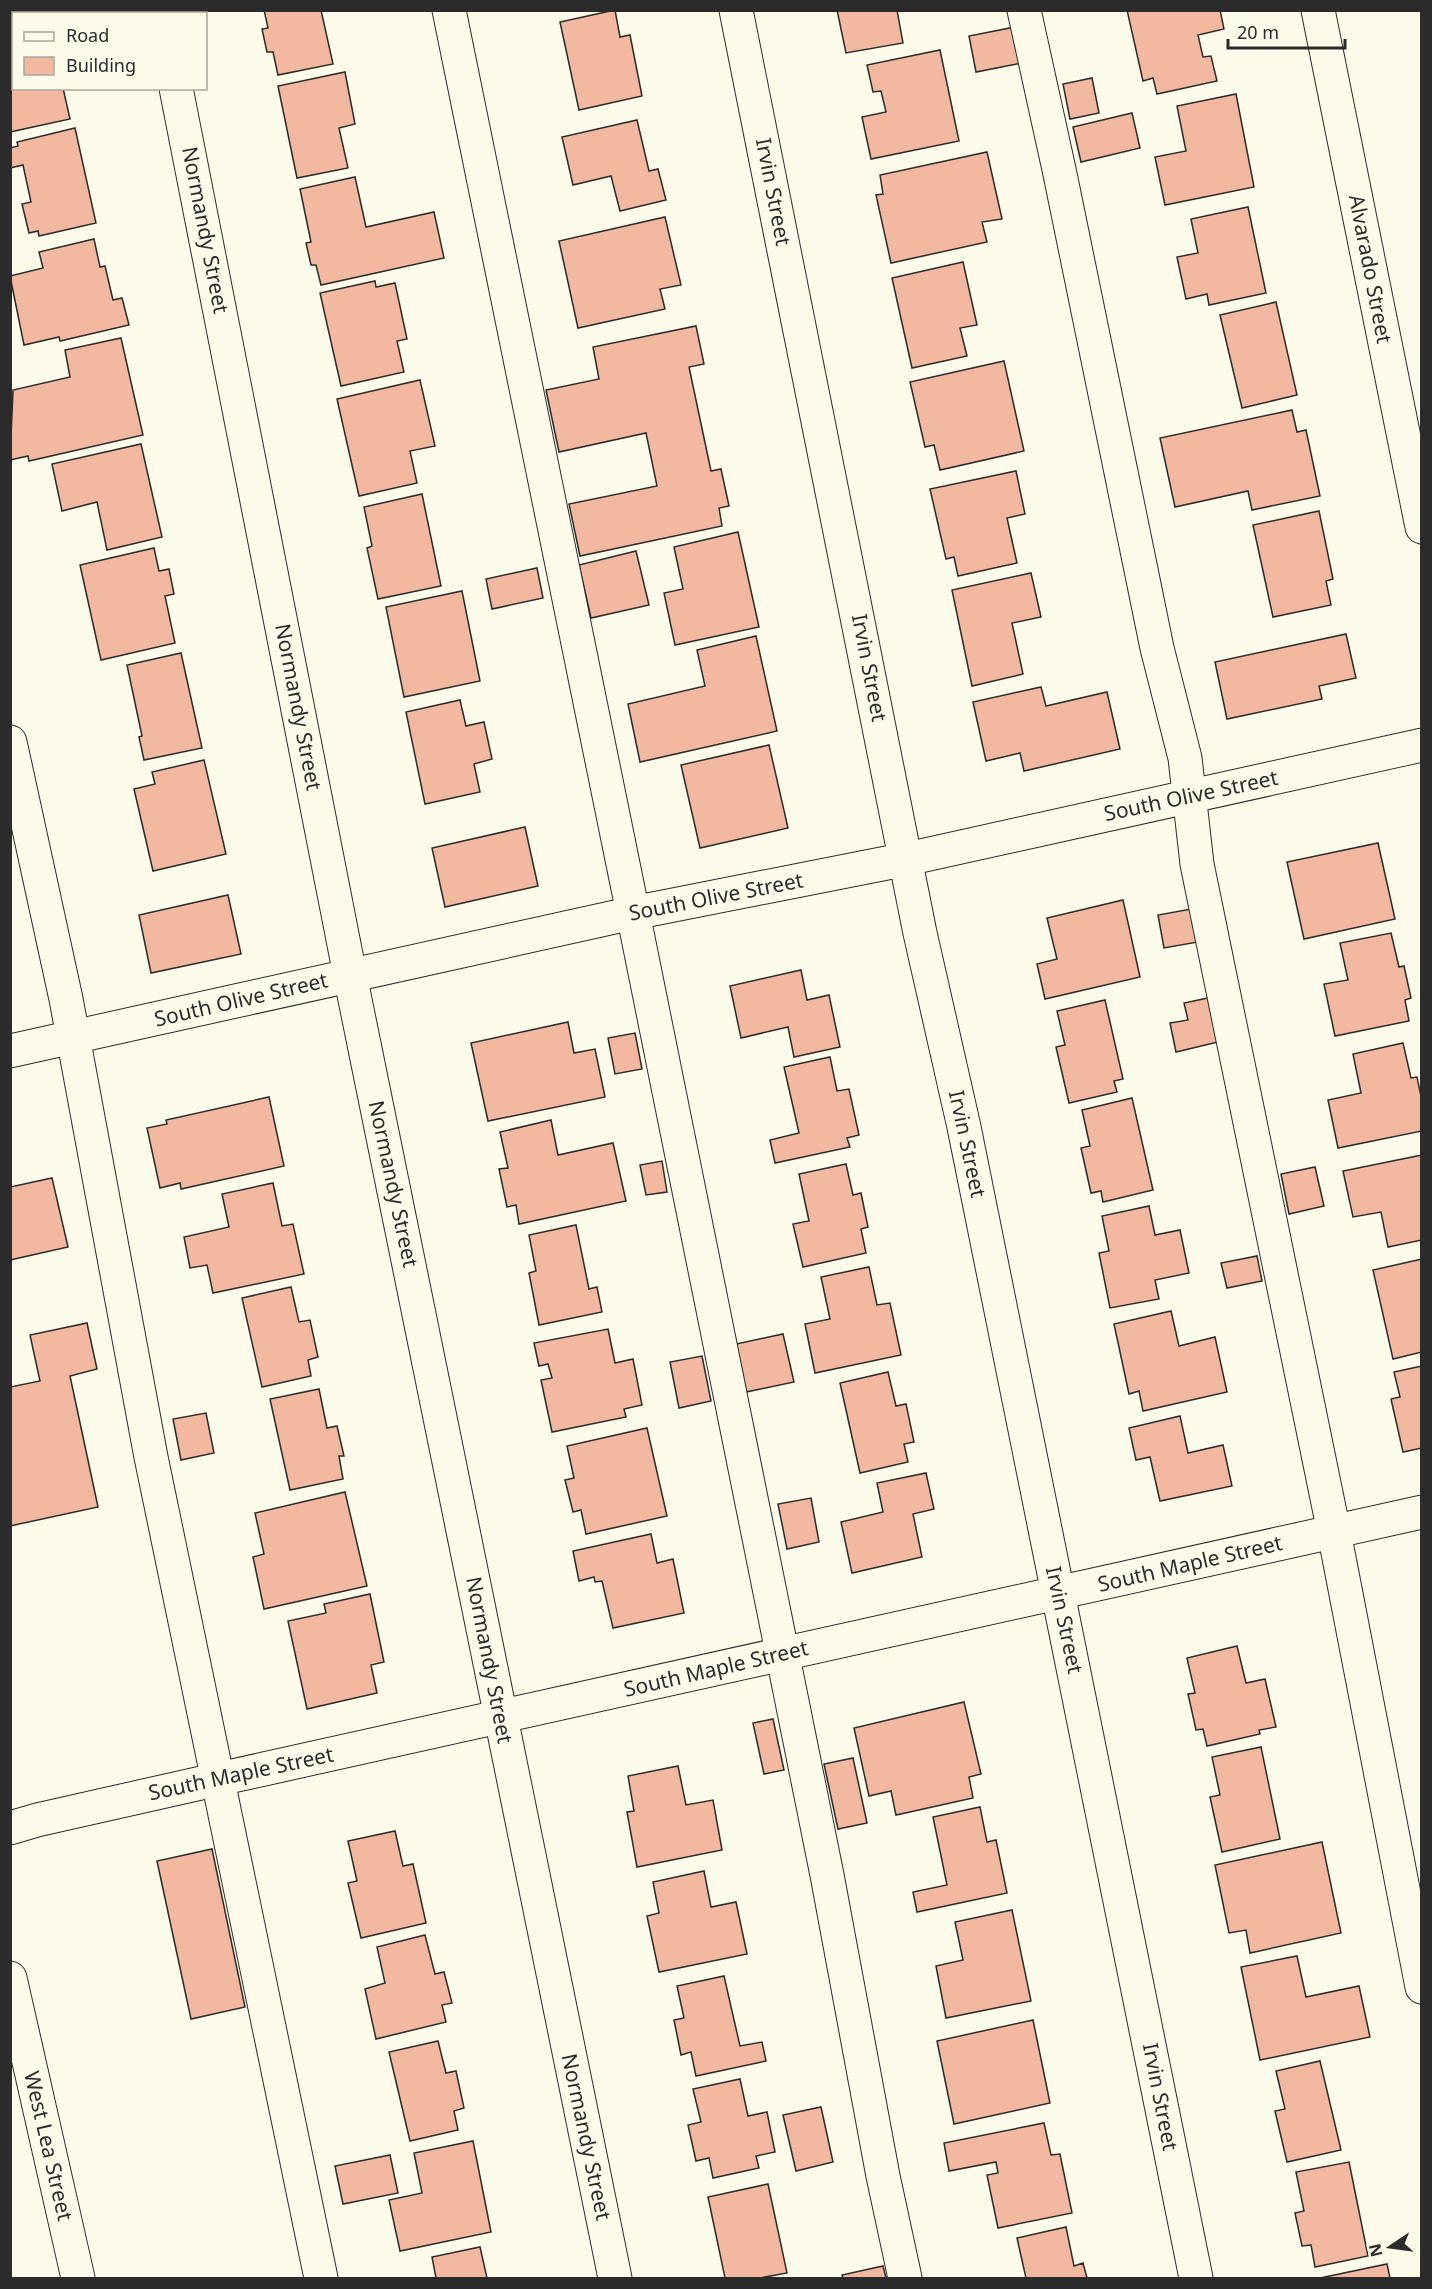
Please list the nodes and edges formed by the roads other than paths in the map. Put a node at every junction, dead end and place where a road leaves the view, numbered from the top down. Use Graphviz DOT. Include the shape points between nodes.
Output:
graph roads {
  1 [pos="449,10"];
  2 [pos="736,10"];
  3 [pos="1024,10"];
  4 [pos="1318,10"];
  5 [pos="176,90"];
  6 [pos="1422,527"];
  7 [pos="10,742"];
  8 [pos="1422,745"];
  9 [pos="1190,795"];
  10 [pos="908,860"];
  11 [pos="633,913"];
  12 [pos="350,975"];
  13 [pos="72,1037"];
  14 [pos="10,1051"];
  15 [pos="1422,1512"];
  16 [pos="1334,1532"];
  17 [pos="1059,1594"];
  18 [pos="781,1654"];
  19 [pos="500,1718"];
  20 [pos="219,1779"];
  21 [pos="10,1828"];
  22 [pos="10,1978"];
  23 [pos="1422,1987"];
  24 [pos="78,2278"];
  25 [pos="321,2278"];
  26 [pos="615,2278"];
  27 [pos="906,2278"];
  28 [pos="1196,2278"];
  1 -- 11 [label="street"];
  2 -- 10 [label="street, Irvin Street"];
  3 -- 9 [label="street"];
  4 -- 6 [label="street, Alvarado Street"];
  5 -- 12 [label="street, Normandy Street"];
  7 -- 13 [label="street"];
  8 -- 9 [label="street, South Olive Street"];
  9 -- 10 [label="street, South Olive Street"];
  9 -- 16 [label="street" via="1197,864"];
  10 -- 11 [label="street, South Olive Street"];
  10 -- 17 [label="street, Irvin Street"];
  11 -- 12 [label="street, South Olive Street"];
  11 -- 18 [label="street"];
  12 -- 13 [label="street, South Olive Street"];
  12 -- 19 [label="street, Normandy Street"];
  13 -- 14 [label="street, South Olive Street"];
  13 -- 20 [label="street" via="151,1457"];
  15 -- 16 [label="street, South Maple Street"];
  16 -- 17 [label="street, South Maple Street"];
  16 -- 23 [label="street"];
  17 -- 18 [label="street, South Maple Street"];
  17 -- 28 [label="street, Irvin Street"];
  18 -- 19 [label="street, South Maple Street"];
  18 -- 27 [label="street"];
  19 -- 20 [label="street, South Maple Street"];
  19 -- 26 [label="street, Normandy Street"];
  20 -- 21 [label="street, South Maple Street"];
  20 -- 25 [label="street"];
  22 -- 24 [label="street, West Lea Street"];
}
